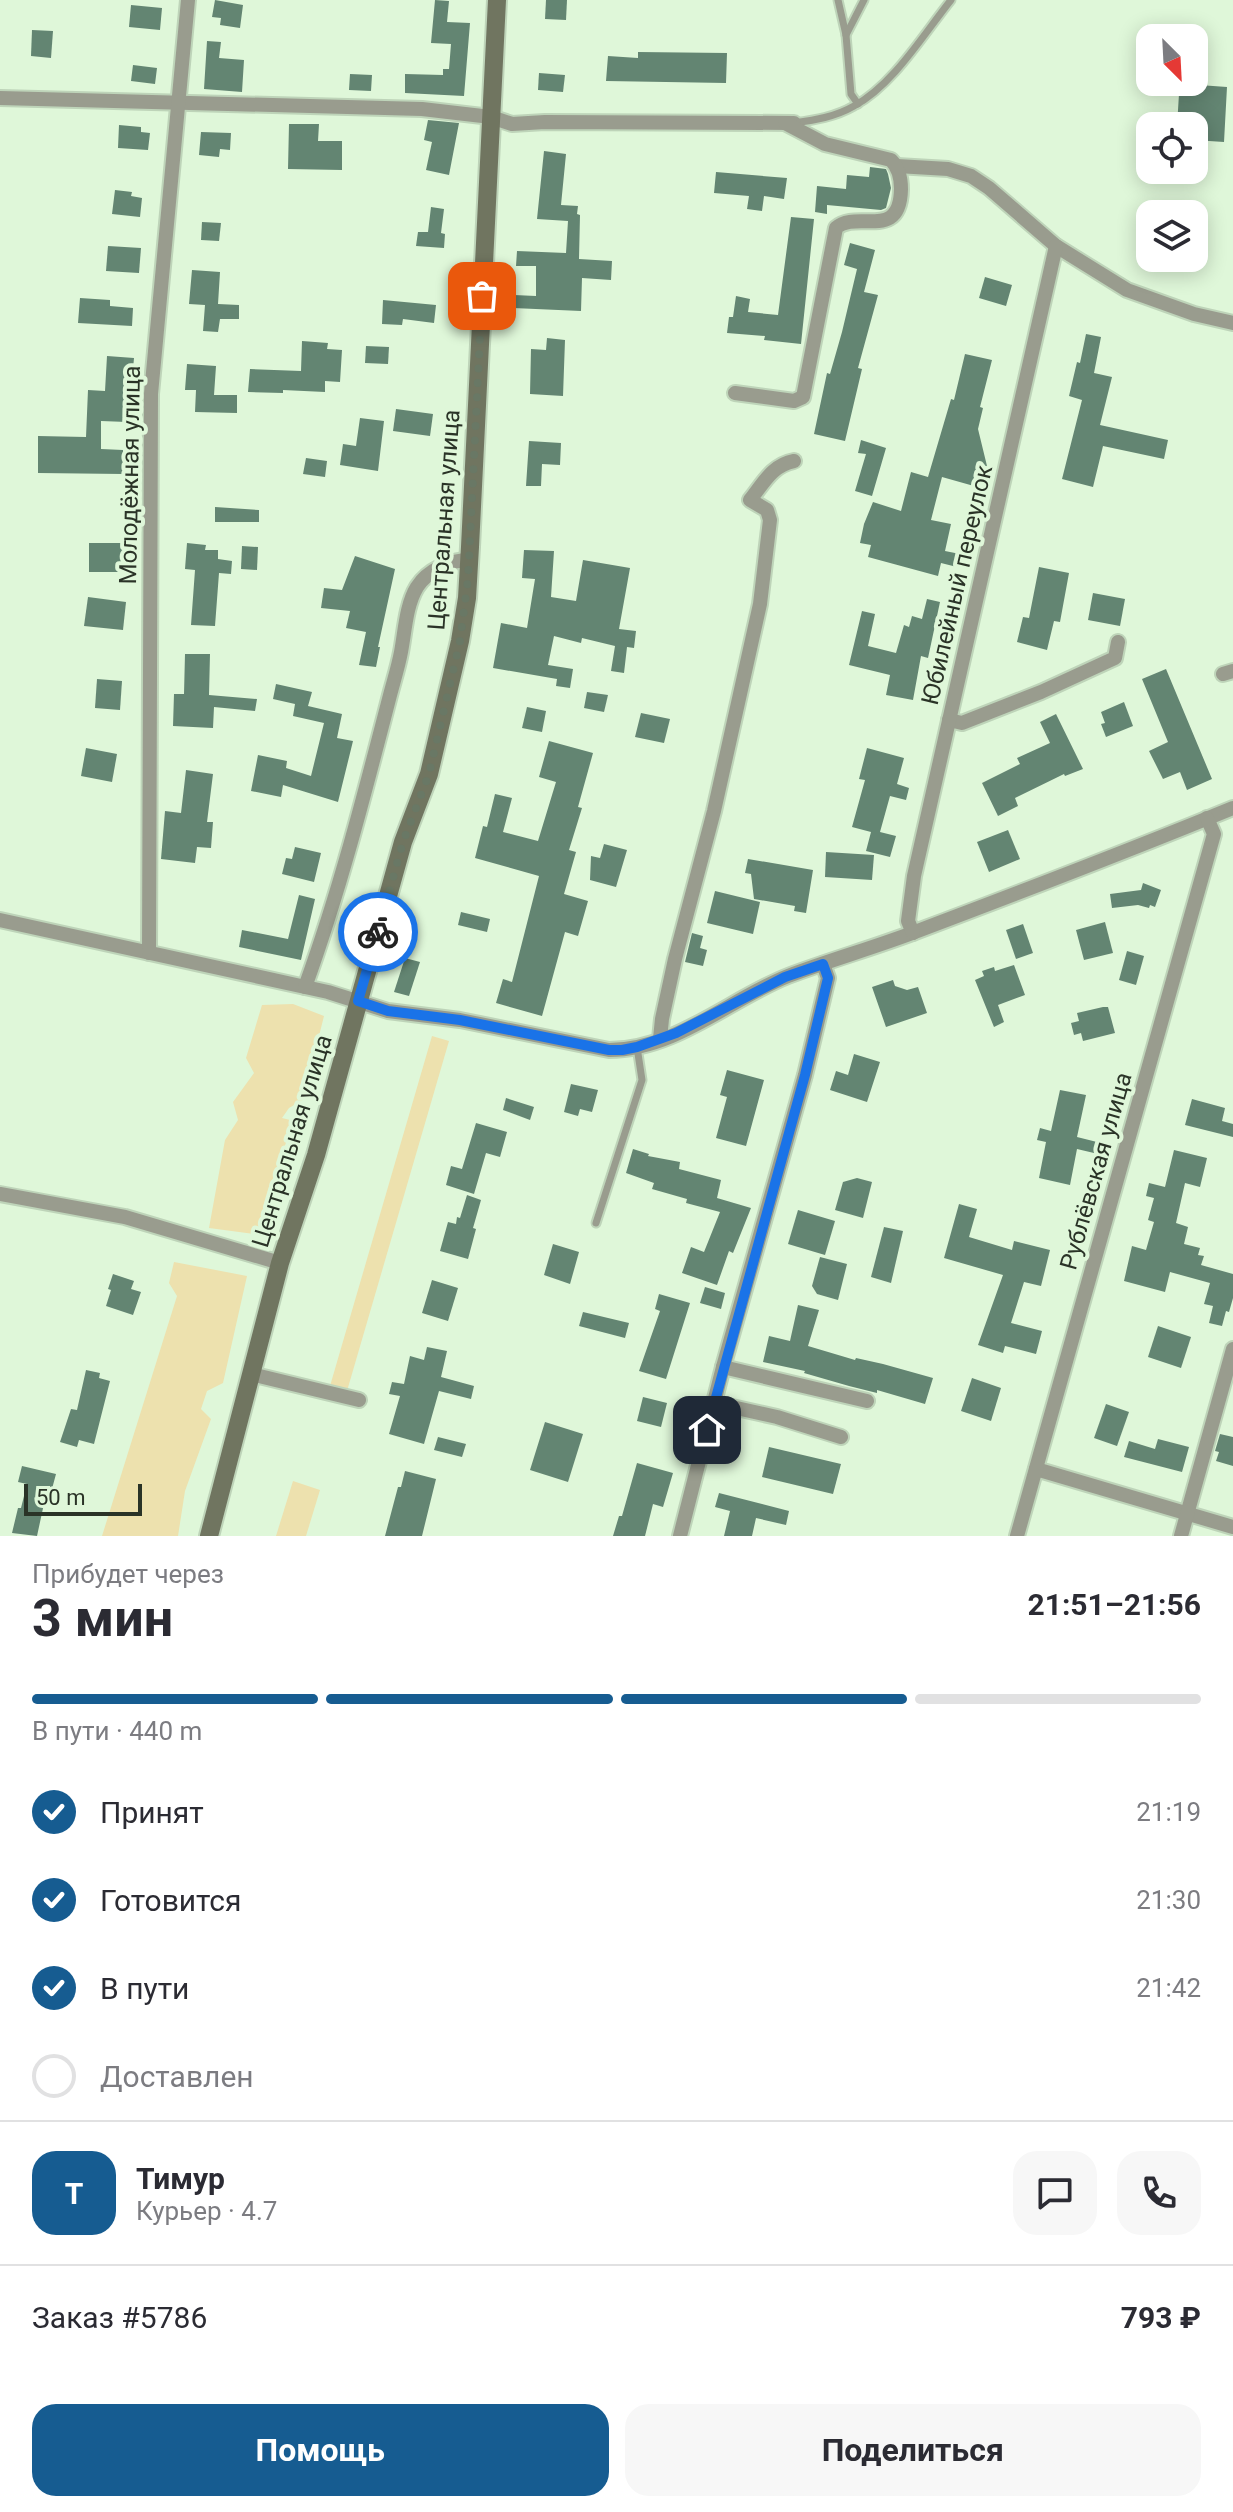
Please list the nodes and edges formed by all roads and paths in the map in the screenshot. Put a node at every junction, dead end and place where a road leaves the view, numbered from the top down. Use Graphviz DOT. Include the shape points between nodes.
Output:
graph roads {
  1 [pos="188,0"];
  2 [pos="497,0"];
  3 [pos="838,0"];
  4 [pos="864,0"];
  5 [pos="951,0"];
  6 [pos="846,35"];
  7 [pos="0,98"];
  8 [pos="177,102"];
  9 [pos="858,104"];
  10 [pos="491,117"];
  11 [pos="789,123"];
  12 [pos="897,166"];
  13 [pos="1056,246"];
  14 [pos="1233,323"];
  15 [pos="735,393"];
  16 [pos="794,461"];
  17 [pos="469,560"];
  18 [pos="1118,642"];
  19 [pos="949,720"];
  20 [pos="1233,808"];
  21 [pos="1207,818"];
  22 [pos="0,920"];
  23 [pos="913,933"];
  24 [pos="149,953"];
  25 [pos="823,964"];
  26 [pos="305,987"];
  27 [pos="358,1001"];
  28 [pos="660,1039"];
  29 [pos="637,1047"];
  30 [pos="0,1194"];
  31 [pos="596,1223"];
  32 [pos="280,1263"];
  33 [pos="1233,1349"];
  34 [pos="723,1367"];
  35 [pos="251,1374"];
  36 [pos="359,1400"];
  37 [pos="867,1401"];
  38 [pos="714,1403"];
  39 [pos="841,1437"];
  40 [pos="1036,1469"];
  41 [pos="1187,1513"];
  42 [pos="1233,1527"];
  43 [pos="209,1536"];
  44 [pos="680,1536"];
  45 [pos="1017,1536"];
  46 [pos="1181,1536"];
  1 -- 8 [label="street, Молодёжная улица"];
  2 -- 10 [label="street, Центральная улица"];
  3 -- 6 [label="lane"];
  4 -- 6 [label="lane"];
  5 -- 9 [label="lane" via="892,74"];
  6 -- 9 [label="lane" via="851,94"];
  7 -- 8 [label="street"];
  8 -- 10 [label="street" via="422,109"];
  8 -- 24 [label="street, Молодёжная улица" via="151,394"];
  9 -- 11 [label="lane" via="836,115"];
  10 -- 11 [label="street" via="512,124"];
  10 -- 17 [label="street, Центральная улица"];
  11 -- 12 [label="street" via="817,141"];
  12 -- 13 [label="street" via="971,176"];
  12 -- 15 [label="street" via="900,200 893,214 886,220 853,221 836,228 803,397 794,401"];
  13 -- 14 [label="street" via="1127,290"];
  13 -- 19 [label="street, Юбилейный переулок"];
  16 -- 28 [label="street" via="776,468 750,500 767,510 770,520 760,604"];
  17 -- 26 [label="street" via="431,573 411,601 376,752"];
  17 -- 27 [label="street, Центральная улица" via="460,641 429,774 403,842"];
  18 -- 19 [label="street" via="1115,658 962,723"];
  19 -- 23 [label="street, Юбилейный переулок" via="914,876 908,921"];
  20 -- 21 [label="street"];
  21 -- 23 [label="street"];
  21 -- 40 [label="street, Рублёвская улица" via="1214,834"];
  22 -- 24 [label="street"];
  23 -- 25 [label="street"];
  24 -- 26 [label="street"];
  25 -- 28 [label="street" via="785,977"];
  25 -- 34 [label="street" via="828,978 805,1075"];
  26 -- 27 [label="street"];
  27 -- 29 [label="street" via="388,1011 609,1050"];
  27 -- 32 [label="street, Центральная улица"];
  28 -- 29 [label="street"];
  29 -- 31 [label="lane" via="642,1080"];
  30 -- 32 [label="street" via="125,1217"];
  32 -- 35 [label="street, Центральная улица"];
  33 -- 41 [label="street"];
  34 -- 37 [label="street"];
  34 -- 38 [label="street"];
  35 -- 36 [label="street"];
  35 -- 43 [label="street, Центральная улица"];
  38 -- 39 [label="street"];
  38 -- 44 [label="street"];
  40 -- 41 [label="street"];
  40 -- 45 [label="street, Рублёвская улица"];
  41 -- 42 [label="street"];
  41 -- 46 [label="street"];
}
